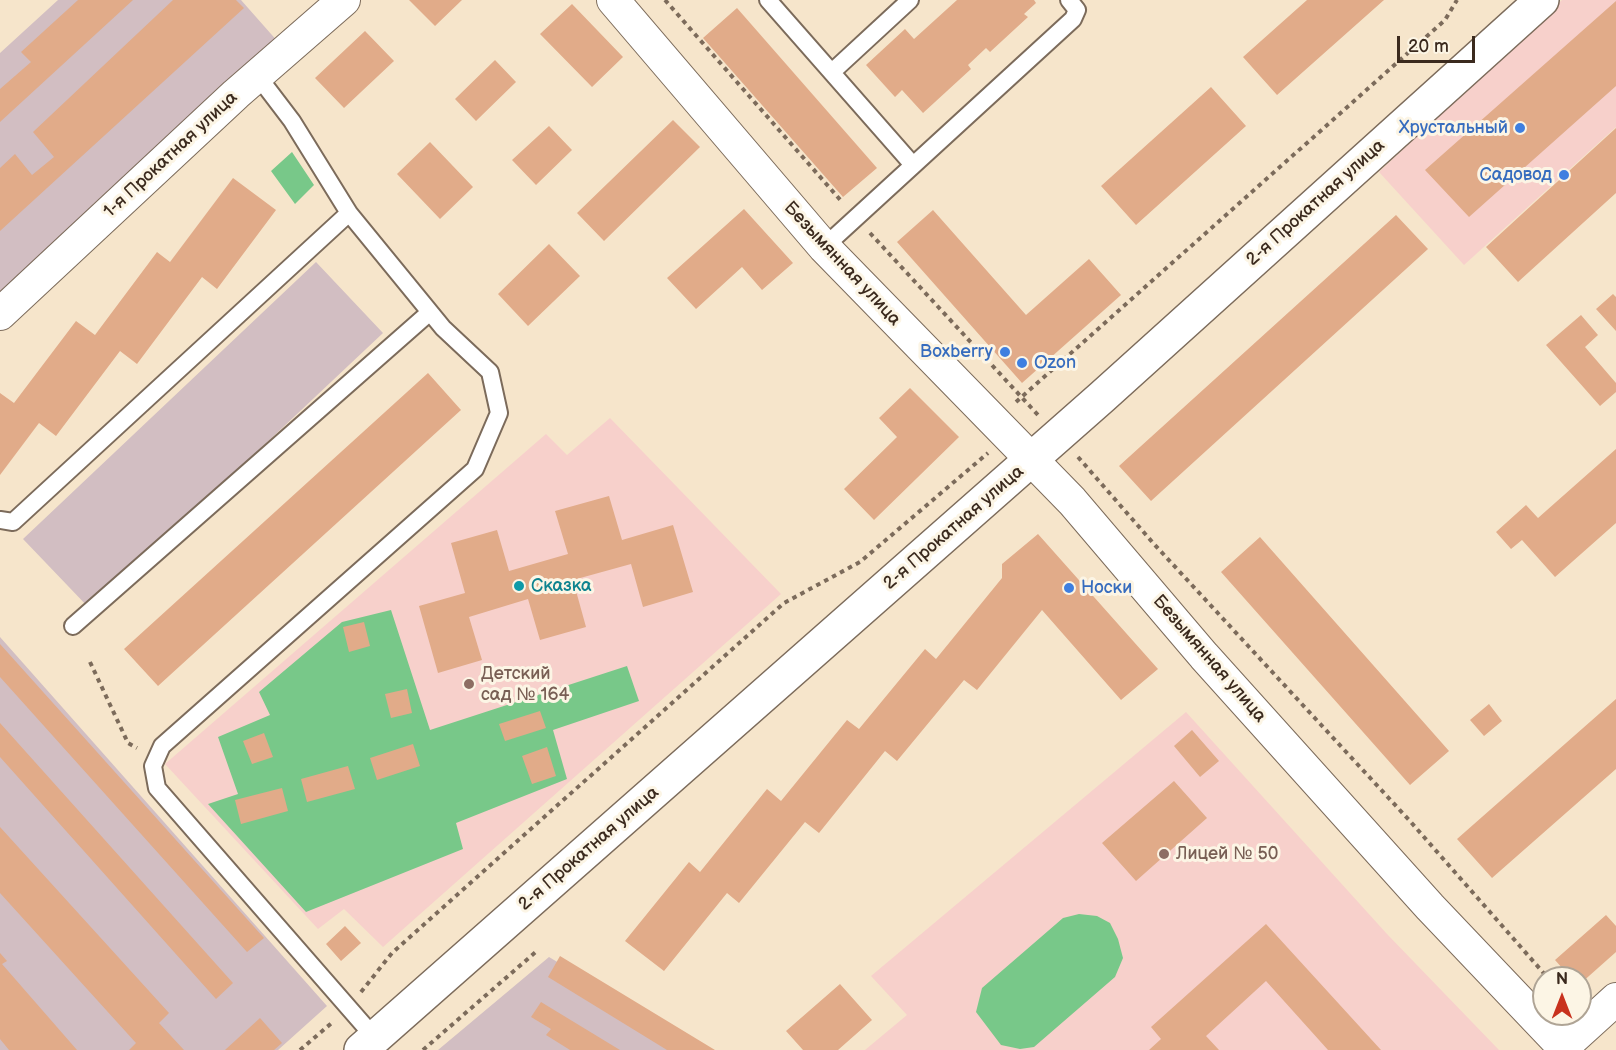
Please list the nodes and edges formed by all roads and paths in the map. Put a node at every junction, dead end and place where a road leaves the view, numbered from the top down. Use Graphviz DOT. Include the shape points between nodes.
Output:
graph roads {
  1 [pos="344,0"];
  2 [pos="613,0"];
  3 [pos="768,0"];
  4 [pos="910,0"];
  5 [pos="1457,0"];
  6 [pos="1542,0"];
  7 [pos="1075,2"];
  8 [pos="831,72"];
  9 [pos="257,75"];
  10 [pos="913,165"];
  11 [pos="349,213"];
  12 [pos="824,247"];
  13 [pos="430,312"];
  14 [pos="0,314"];
  15 [pos="1002,430"];
  16 [pos="1078,458"];
  17 [pos="1030,460"];
  18 [pos="0,520"];
  19 [pos="73,626"];
  20 [pos="90,662"];
  21 [pos="128,742"];
  22 [pos="538,950"];
  23 [pos="1537,966"];
  24 [pos="1616,999"];
  25 [pos="350,1006"];
  26 [pos="368,1044"];
  27 [pos="1563,1049"];
  28 [pos="300,1050"];
  29 [pos="423,1050"];
  1 -- 9 [label="street, 1-я Прокатная улица"];
  2 -- 12 [label="street, Безымянная улица"];
  3 -- 8 [label="lane"];
  4 -- 8 [label="lane"];
  5 -- 15 [label="path" via="1445,20 1019,397"];
  6 -- 17 [label="street, 2-я Прокатная улица"];
  7 -- 10 [label="lane" via="1077,15"];
  8 -- 10 [label="lane"];
  9 -- 11 [label="lane" via="292,121"];
  9 -- 14 [label="street, 1-я Прокатная улица"];
  10 -- 12 [label="lane"];
  11 -- 13 [label="lane"];
  11 -- 18 [label="lane" via="13,522"];
  12 -- 15 [label="street, Безымянная улица"];
  13 -- 19 [label="lane"];
  13 -- 25 [label="lane" via="490,372 499,413 475,469 162,746 153,766 157,788"];
  15 -- 17 [label="street, Безымянная улица"];
  15 -- 25 [label="path" via="992,450 888,540 860,562 784,603 392,953"];
  16 -- 23 [label="path"];
  17 -- 26 [label="street, 2-я Прокатная улица"];
  17 -- 27 [label="street, Безымянная улица" via="1072,501 1204,656 1430,908"];
  20 -- 21 [label="path"];
  22 -- 29 [label="path"];
  24 -- 27 [label="street"];
  25 -- 26 [label="lane"];
  25 -- 28 [label="path"];
}
